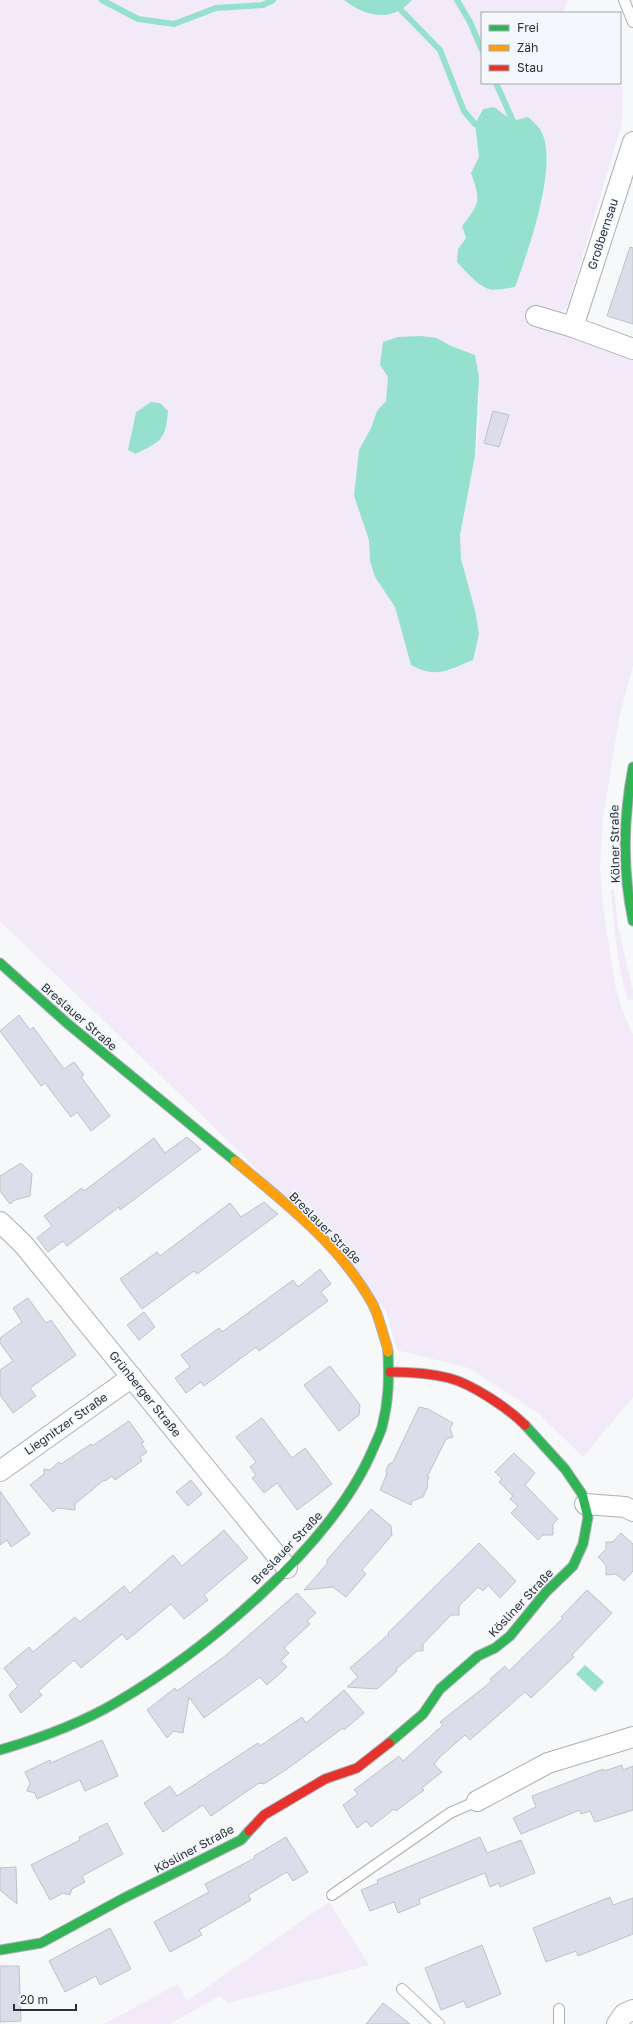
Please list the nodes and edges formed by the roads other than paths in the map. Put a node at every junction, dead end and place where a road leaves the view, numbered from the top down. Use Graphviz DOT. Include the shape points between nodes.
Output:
graph roads {
  1 [pos="624,0"];
  2 [pos="633,22"];
  3 [pos="633,142"];
  4 [pos="628,176"];
  5 [pos="536,316"];
  6 [pos="573,327"];
  7 [pos="633,349"];
  8 [pos="633,767"];
  9 [pos="633,921"];
  10 [pos="0,963"];
  11 [pos="0,1222"];
  12 [pos="390,1372"];
  13 [pos="132,1377"];
  14 [pos="0,1471"];
  15 [pos="585,1504"];
  16 [pos="633,1511"];
  17 [pos="287,1568"];
  18 [pos="633,1737"];
  19 [pos="0,1750"];
  20 [pos="477,1800"];
  21 [pos="332,1895"];
  22 [pos="0,1950"];
  23 [pos="402,1989"];
  24 [pos="559,2009"];
  25 [pos="633,2010"];
  26 [pos="439,2024"];
  27 [pos="559,2024"];
  28 [pos="617,2024"];
  1 -- 2 [label="lane"];
  3 -- 4 [label="street, Großbernsau"];
  4 -- 6 [label="street, Großbernsau"];
  5 -- 6 [label="street"];
  6 -- 7 [label="street"];
  8 -- 9 [label="street, Kölner Straße" via="626,798 625,852"];
  10 -- 12 [label="street, Breslauer Straße" via="76,1031 299,1216 345,1261 380,1318 389,1349"];
  11 -- 13 [label="street, Grünberger Straße" via="23,1244"];
  12 -- 15 [label="street, Kösliner Straße" via="414,1372 450,1378 486,1395 516,1416 548,1450 569,1474 582,1494"];
  12 -- 17 [label="street, Breslauer Straße" via="389,1396 376,1446 367,1466 354,1490 333,1518"];
  13 -- 14 [label="street, Liegnitzer Straße"];
  13 -- 17 [label="street, Grünberger Straße"];
  15 -- 16 [label="street" via="625,1507"];
  15 -- 22 [label="street, Kösliner Straße" via="588,1517 586,1533 573,1566 502,1643 478,1656 440,1689 414,1723 357,1768 325,1779 264,1815 241,1840 124,1898 41,1943"];
  17 -- 19 [label="street, Breslauer Straße" via="207,1642 113,1705 72,1725 21,1745"];
  18 -- 20 [label="street" via="548,1763"];
  20 -- 21 [label="lane" via="450,1814"];
  23 -- 26 [label="lane"];
  24 -- 27 [label="lane"];
  25 -- 28 [label="street" via="624,2014"];
}
